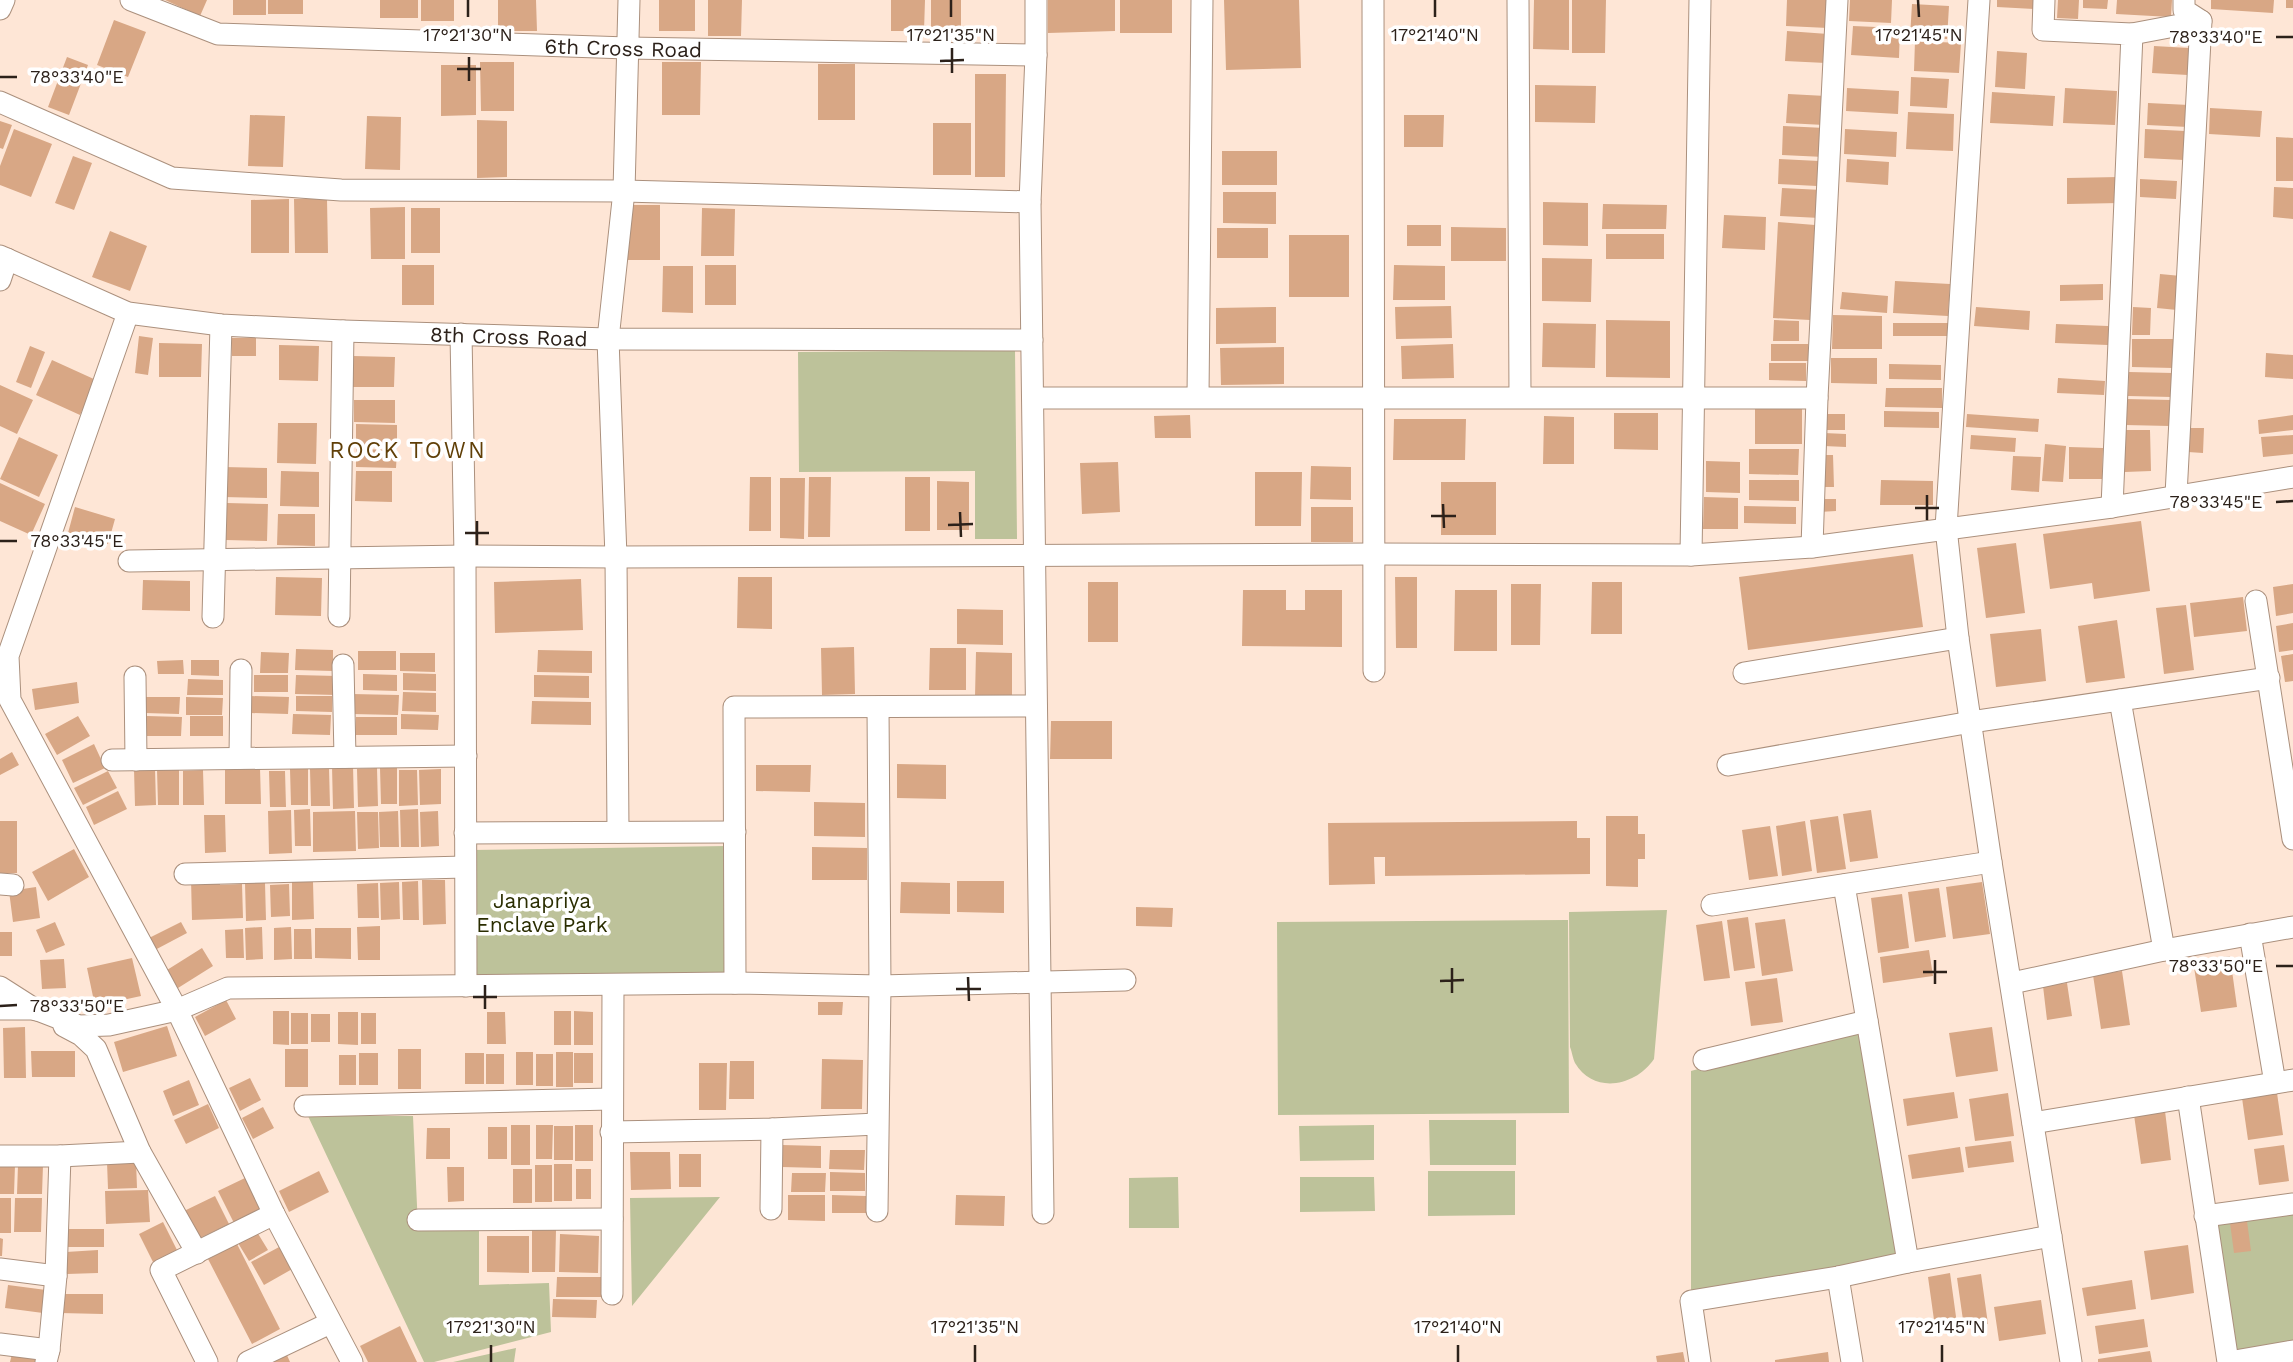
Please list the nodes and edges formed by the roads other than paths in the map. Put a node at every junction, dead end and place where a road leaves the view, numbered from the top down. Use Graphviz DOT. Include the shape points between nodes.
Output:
graph roads {
  1 [pos="4,0"];
  2 [pos="131,0"];
  3 [pos="629,0"];
  4 [pos="1036,0"];
  5 [pos="1202,0"];
  6 [pos="1374,0"];
  7 [pos="1518,0"];
  8 [pos="1700,0"];
  9 [pos="1837,0"];
  10 [pos="1979,0"];
  11 [pos="2044,0"];
  12 [pos="2184,0"];
  13 [pos="0,9"];
  14 [pos="2201,22"];
  15 [pos="2132,34"];
  16 [pos="627,48"];
  17 [pos="1036,55"];
  18 [pos="0,102"];
  19 [pos="624,191"];
  20 [pos="1030,202"];
  21 [pos="3,258"];
  22 [pos="0,280"];
  23 [pos="128,313"];
  24 [pos="221,324"];
  25 [pos="343,331"];
  26 [pos="461,334"];
  27 [pos="608,339"];
  28 [pos="1031,341"];
  29 [pos="1198,397"];
  30 [pos="1520,397"];
  31 [pos="1693,397"];
  32 [pos="1032,398"];
  33 [pos="1817,398"];
  34 [pos="1373,399"];
  35 [pos="2293,477"];
  36 [pos="2176,495"];
  37 [pos="2112,507"];
  38 [pos="1946,528"];
  39 [pos="1812,547"];
  40 [pos="1374,554"];
  41 [pos="1690,555"];
  42 [pos="465,556"];
  43 [pos="1035,556"];
  44 [pos="616,557"];
  45 [pos="341,558"];
  46 [pos="215,560"];
  47 [pos="130,561"];
  48 [pos="2256,601"];
  49 [pos="339,616"];
  50 [pos="213,617"];
  51 [pos="1958,638"];
  52 [pos="343,665"];
  53 [pos="241,670"];
  54 [pos="1374,671"];
  55 [pos="1744,673"];
  56 [pos="135,677"];
  57 [pos="2269,678"];
  58 [pos="2120,700"];
  59 [pos="1036,706"];
  60 [pos="878,707"];
  61 [pos="1971,722"];
  62 [pos="466,756"];
  63 [pos="345,757"];
  64 [pos="240,758"];
  65 [pos="112,760"];
  66 [pos="136,760"];
  67 [pos="1728,765"];
  68 [pos="618,832"];
  69 [pos="735,832"];
  70 [pos="465,833"];
  71 [pos="2293,839"];
  72 [pos="1992,862"];
  73 [pos="465,867"];
  74 [pos="185,874"];
  75 [pos="1844,885"];
  76 [pos="1712,905"];
  77 [pos="2293,927"];
  78 [pos="2250,934"];
  79 [pos="2164,950"];
  80 [pos="1125,981"];
  81 [pos="735,983"];
  82 [pos="1039,983"];
  83 [pos="2012,983"];
  84 [pos="613,985"];
  85 [pos="466,986"];
  86 [pos="880,986"];
  87 [pos="0,987"];
  88 [pos="0,1009"];
  89 [pos="35,1009"];
  90 [pos="177,1010"];
  91 [pos="1867,1021"];
  92 [pos="1704,1060"];
  93 [pos="2284,1081"];
  94 [pos="2188,1097"];
  95 [pos="612,1099"];
  96 [pos="305,1106"];
  97 [pos="2033,1123"];
  98 [pos="877,1124"];
  99 [pos="772,1129"];
  100 [pos="611,1132"];
  101 [pos="141,1152"];
  102 [pos="0,1156"];
  103 [pos="60,1156"];
  104 [pos="2293,1204"];
  105 [pos="771,1209"];
  106 [pos="877,1211"];
  107 [pos="1043,1213"];
  108 [pos="274,1214"];
  109 [pos="2206,1216"];
  110 [pos="612,1219"];
  111 [pos="418,1220"];
  112 [pos="2050,1236"];
  113 [pos="197,1253"];
  114 [pos="1908,1262"];
  115 [pos="0,1269"];
  116 [pos="56,1276"];
  117 [pos="1838,1277"];
  118 [pos="612,1294"];
  119 [pos="330,1323"];
  120 [pos="0,1344"];
  121 [pos="2293,1351"];
  122 [pos="48,1356"];
  123 [pos="207,1362"];
  124 [pos="248,1362"];
  125 [pos="352,1362"];
  126 [pos="1700,1362"];
  127 [pos="1852,1362"];
  128 [pos="2070,1362"];
  129 [pos="2228,1362"];
  1 -- 13 [label="street"];
  2 -- 16 [label="street, 6th Cross Road" via="218,34"];
  3 -- 16 [label="street"];
  4 -- 17 [label="street"];
  5 -- 29 [label="street"];
  6 -- 34 [label="street"];
  7 -- 30 [label="street"];
  8 -- 31 [label="street"];
  9 -- 33 [label="street"];
  10 -- 38 [label="street"];
  11 -- 15 [label="street" via="2043,30"];
  12 -- 14 [label="street" via="2184,10"];
  14 -- 15 [label="street"];
  14 -- 36 [label="street"];
  15 -- 37 [label="street"];
  16 -- 17 [label="street, 6th Cross Road"];
  16 -- 19 [label="street"];
  17 -- 20 [label="street"];
  18 -- 19 [label="street" via="172,178 341,190"];
  19 -- 20 [label="street"];
  19 -- 27 [label="street"];
  20 -- 28 [label="street"];
  21 -- 22 [label="street"];
  21 -- 23 [label="street, 8th Cross Road"];
  23 -- 24 [label="street, 8th Cross Road"];
  23 -- 90 [label="street" via="8,656 10,700"];
  24 -- 25 [label="street, 8th Cross Road"];
  24 -- 46 [label="street"];
  25 -- 26 [label="street, 8th Cross Road"];
  25 -- 45 [label="street"];
  26 -- 27 [label="street, 8th Cross Road"];
  26 -- 42 [label="street"];
  27 -- 28 [label="street, 8th Cross Road"];
  27 -- 44 [label="street"];
  28 -- 32 [label="street"];
  29 -- 32 [label="street"];
  29 -- 34 [label="street"];
  30 -- 31 [label="street"];
  30 -- 34 [label="street"];
  31 -- 33 [label="street"];
  31 -- 41 [label="street"];
  32 -- 43 [label="street"];
  33 -- 39 [label="street"];
  34 -- 40 [label="street"];
  35 -- 36 [label="street"];
  36 -- 37 [label="street"];
  37 -- 38 [label="street"];
  38 -- 39 [label="street"];
  38 -- 51 [label="street"];
  39 -- 41 [label="street"];
  40 -- 41 [label="street"];
  40 -- 43 [label="street"];
  40 -- 54 [label="street"];
  42 -- 44 [label="street"];
  42 -- 45 [label="street"];
  42 -- 62 [label="street"];
  43 -- 44 [label="street"];
  43 -- 59 [label="street"];
  44 -- 68 [label="street"];
  45 -- 46 [label="street"];
  45 -- 49 [label="street"];
  46 -- 47 [label="street"];
  46 -- 50 [label="street"];
  48 -- 57 [label="street"];
  51 -- 55 [label="street"];
  51 -- 61 [label="street"];
  52 -- 63 [label="street"];
  53 -- 64 [label="street"];
  56 -- 66 [label="street"];
  57 -- 58 [label="street"];
  57 -- 71 [label="street"];
  58 -- 61 [label="street"];
  58 -- 79 [label="street"];
  59 -- 60 [label="street"];
  59 -- 82 [label="street"];
  60 -- 69 [label="street" via="734,707"];
  60 -- 86 [label="street"];
  61 -- 67 [label="street"];
  61 -- 72 [label="street"];
  62 -- 63 [label="street"];
  62 -- 70 [label="street"];
  63 -- 64 [label="street"];
  64 -- 66 [label="street"];
  65 -- 66 [label="street"];
  68 -- 69 [label="street"];
  68 -- 70 [label="street"];
  69 -- 81 [label="street"];
  70 -- 73 [label="street"];
  72 -- 75 [label="street"];
  72 -- 83 [label="street"];
  73 -- 74 [label="street"];
  73 -- 85 [label="street"];
  75 -- 76 [label="street"];
  75 -- 91 [label="street"];
  77 -- 78 [label="street"];
  78 -- 79 [label="street"];
  78 -- 93 [label="street"];
  79 -- 83 [label="street"];
  80 -- 82 [label="street"];
  81 -- 84 [label="street"];
  81 -- 86 [label="street"];
  82 -- 86 [label="street"];
  82 -- 107 [label="street"];
  83 -- 97 [label="street"];
  84 -- 85 [label="street"];
  84 -- 95 [label="street"];
  85 -- 90 [label="street" via="229,988"];
  86 -- 98 [label="street"];
  87 -- 89 [label="street"];
  88 -- 89 [label="street"];
  89 -- 90 [label="street" via="79,1026 109,1025"];
  89 -- 101 [label="street" via="96,1049"];
  90 -- 108 [label="street"];
  91 -- 92 [label="street"];
  91 -- 114 [label="street"];
  93 -- 94 [label="street"];
  94 -- 97 [label="street"];
  94 -- 109 [label="street"];
  95 -- 96 [label="street"];
  95 -- 100 [label="street"];
  97 -- 112 [label="street"];
  98 -- 99 [label="street"];
  98 -- 106 [label="street"];
  99 -- 100 [label="street"];
  99 -- 105 [label="street"];
  100 -- 110 [label="street"];
  101 -- 103 [label="street"];
  101 -- 113 [label="street"];
  102 -- 103 [label="street"];
  103 -- 116 [label="street"];
  104 -- 109 [label="street"];
  108 -- 113 [label="street"];
  108 -- 119 [label="street"];
  109 -- 129 [label="street"];
  110 -- 111 [label="street"];
  110 -- 118 [label="street"];
  112 -- 114 [label="street"];
  112 -- 128 [label="street"];
  113 -- 123 [label="street" via="161,1270"];
  114 -- 117 [label="street"];
  115 -- 116 [label="street"];
  116 -- 122 [label="street"];
  117 -- 126 [label="street" via="1691,1301"];
  117 -- 127 [label="street"];
  119 -- 124 [label="street"];
  119 -- 125 [label="street"];
  120 -- 122 [label="street"];
  121 -- 129 [label="street"];
}
